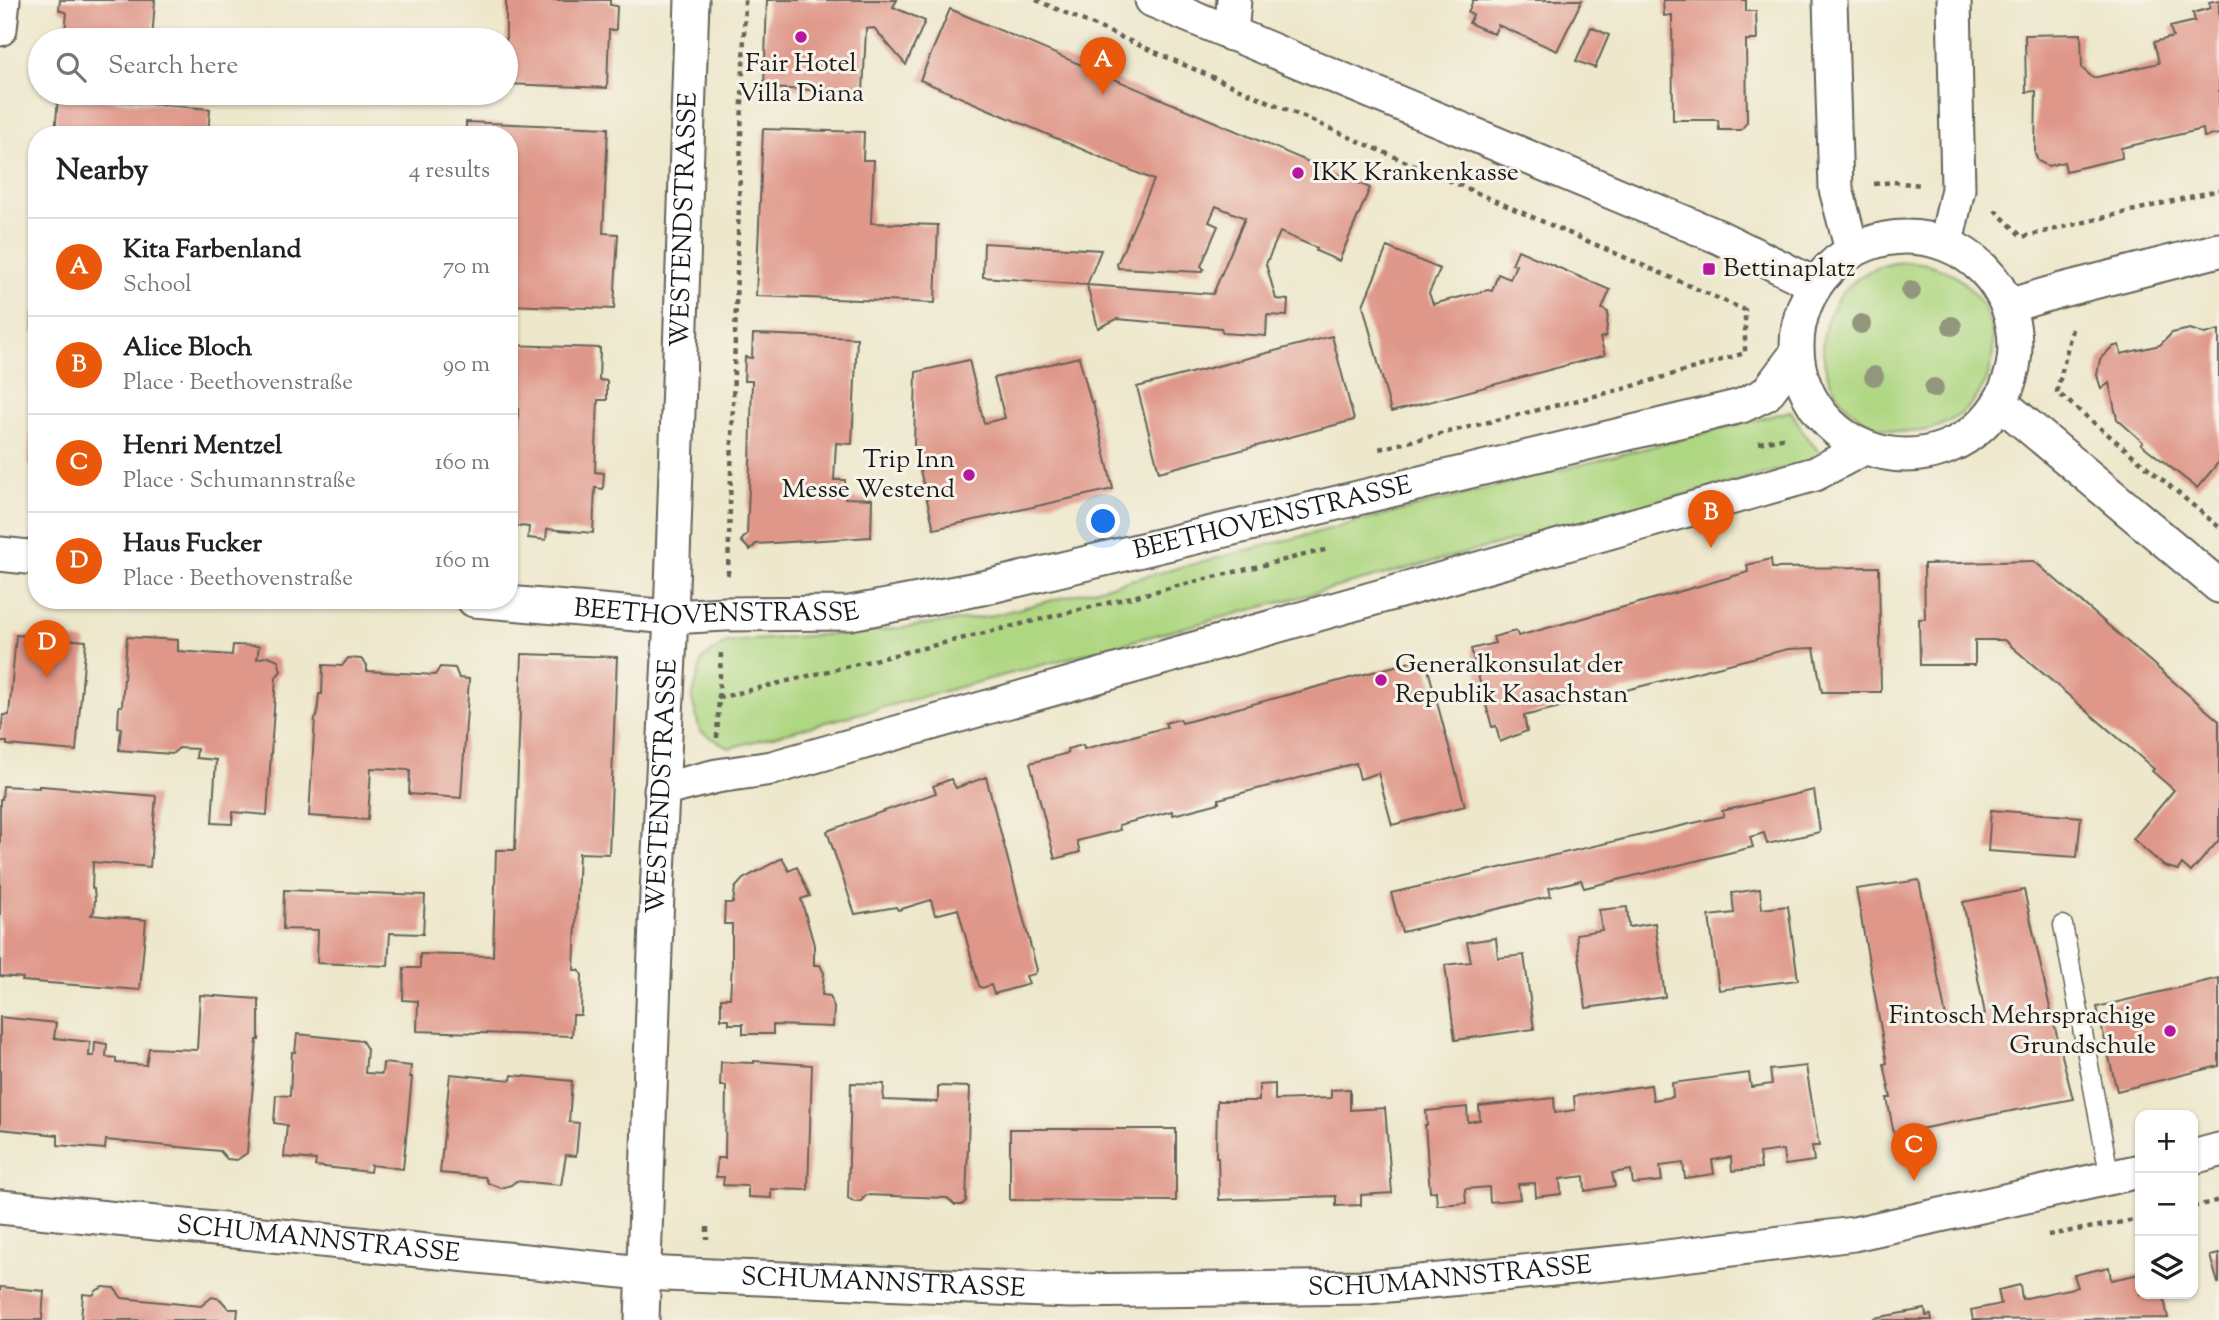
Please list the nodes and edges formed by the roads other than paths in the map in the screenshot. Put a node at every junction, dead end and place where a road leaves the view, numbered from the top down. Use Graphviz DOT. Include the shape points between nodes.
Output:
graph roads {
  1 [pos="3,0"];
  2 [pos="692,0"];
  3 [pos="1152,0"];
  4 [pos="1234,0"];
  5 [pos="1830,0"];
  6 [pos="1954,0"];
  7 [pos="0,29"];
  8 [pos="1231,34"];
  9 [pos="1946,243"];
  10 [pos="1852,250"];
  11 [pos="2219,250"];
  12 [pos="1814,284"];
  13 [pos="2008,306"];
  14 [pos="1796,354"];
  15 [pos="2001,403"];
  16 [pos="1864,448"];
  17 [pos="0,554"];
  18 [pos="28,557"];
  19 [pos="2219,586"];
  20 [pos="518,604"];
  21 [pos="671,617"];
  22 [pos="661,790"];
  23 [pos="2063,925"];
  24 [pos="2219,1150"];
  25 [pos="2198,1156"];
  26 [pos="2125,1175"];
  27 [pos="0,1207"];
  28 [pos="642,1273"];
  29 [pos="642,1320"];
  1 -- 7 [label="street"];
  2 -- 21 [label="street, WESTENDSTRASSE"];
  3 -- 8 [label="street"];
  4 -- 8 [label="street"];
  5 -- 10 [label="street" via="1836,189"];
  6 -- 9 [label="street" via="1958,189"];
  8 -- 12 [label="street" via="1719,237"];
  9 -- 10 [label="street" via="1898,236"];
  9 -- 13 [label="street" via="1972,258 1994,279"];
  10 -- 12 [label="street"];
  11 -- 13 [label="street"];
  12 -- 14 [label="street" via="1799,318"];
  13 -- 15 [label="street" via="2016,342 2011,379"];
  14 -- 16 [label="street" via="1813,405 1830,426"];
  14 -- 21 [label="street, BEETHOVENSTRASSE" via="1766,394 1741,406 987,587 850,613"];
  15 -- 16 [label="street" via="1968,437 1935,453 1899,457"];
  15 -- 19 [label="street"];
  16 -- 22 [label="street" via="1801,478 772,768"];
  17 -- 18 [label="street"];
  20 -- 21 [label="street, BEETHOVENSTRASSE"];
  21 -- 22 [label="street, WESTENDSTRASSE"];
  22 -- 28 [label="street, WESTENDSTRASSE"];
  23 -- 26 [label="lane"];
  24 -- 25 [label="street"];
  26 -- 28 [label="street, SCHUMANNSTRASSE" via="1854,1234 1368,1287 1070,1291"];
  27 -- 28 [label="street, SCHUMANNSTRASSE"];
  28 -- 29 [label="street, WESTENDSTRASSE"];
}
